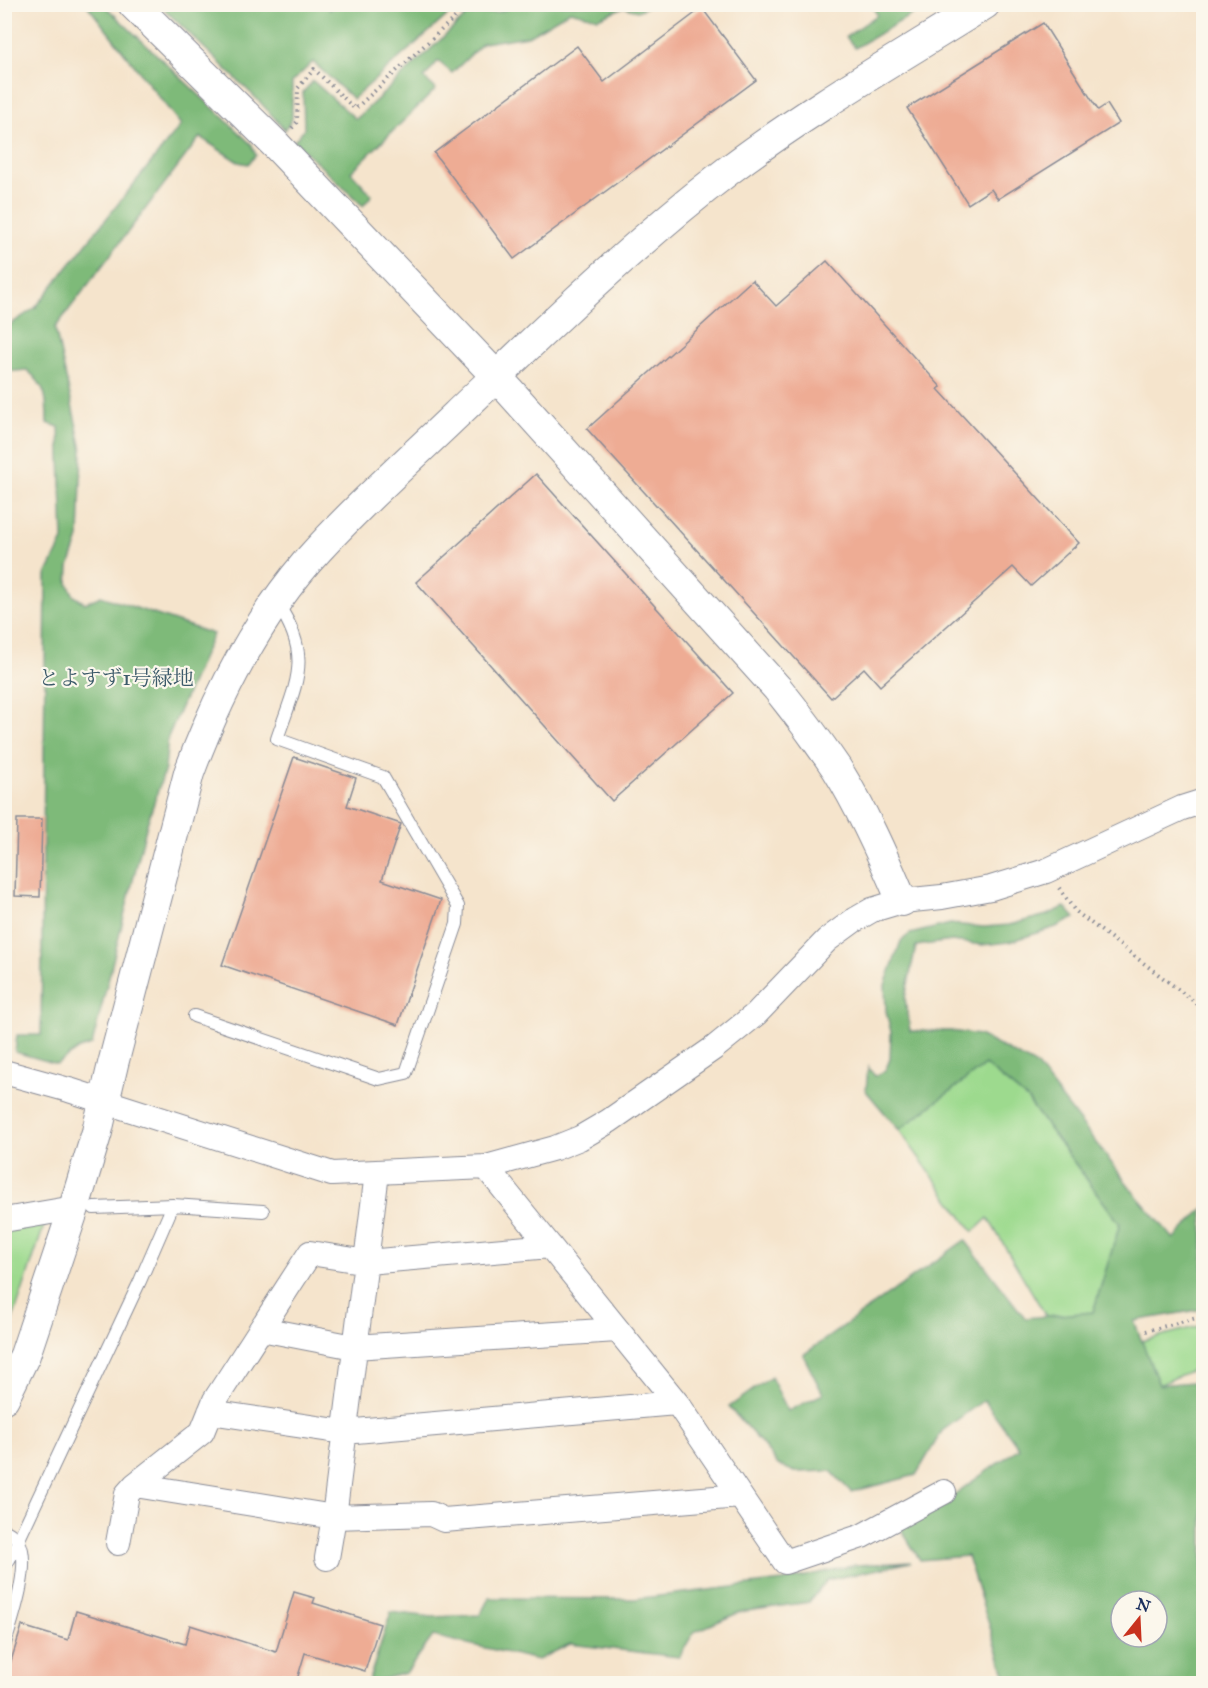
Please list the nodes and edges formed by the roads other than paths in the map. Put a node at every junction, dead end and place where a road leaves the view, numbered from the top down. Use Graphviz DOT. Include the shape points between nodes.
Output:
graph roads {
  1 [pos="133,4"];
  2 [pos="985,4"];
  3 [pos="496,376"];
  4 [pos="277,603"];
  5 [pos="1203,801"];
  6 [pos="902,901"];
  7 [pos="194,1016"];
  8 [pos="4,1072"];
  9 [pos="105,1102"];
  10 [pos="486,1167"];
  11 [pos="377,1173"];
  12 [pos="173,1205"];
  13 [pos="84,1208"];
  14 [pos="263,1211"];
  15 [pos="4,1220"];
  16 [pos="550,1246"];
  17 [pos="367,1262"];
  18 [pos="261,1329"];
  19 [pos="617,1329"];
  20 [pos="354,1347"];
  21 [pos="4,1398"];
  22 [pos="676,1403"];
  23 [pos="210,1412"];
  24 [pos="344,1432"];
  25 [pos="135,1485"];
  26 [pos="944,1492"];
  27 [pos="740,1496"];
  28 [pos="334,1517"];
  29 [pos="4,1530"];
  30 [pos="18,1540"];
  31 [pos="118,1543"];
  32 [pos="6,1558"];
  33 [pos="327,1558"];
  34 [pos="4,1647"];
  1 -- 3 [label="street" via="277,146"];
  2 -- 3 [label="street" via="801,119 731,169 667,219"];
  3 -- 4 [label="street" via="333,534"];
  3 -- 6 [label="street" via="777,688 809,729 863,815"];
  4 -- 7 [label="lane" via="299,647 298,676 277,739 383,777 458,906 457,924 406,1073 379,1079"];
  4 -- 9 [label="street" via="232,672 189,773"];
  5 -- 6 [label="street" via="1046,871 992,888"];
  6 -- 10 [label="street" via="872,910 844,927 756,1014 609,1121 555,1148"];
  8 -- 9 [label="street"];
  9 -- 11 [label="street" via="332,1174"];
  9 -- 13 [label="street"];
  10 -- 11 [label="street"];
  10 -- 16 [label="street"];
  11 -- 17 [label="street"];
  12 -- 13 [label="lane"];
  12 -- 14 [label="lane"];
  12 -- 30 [label="lane"];
  13 -- 15 [label="street"];
  13 -- 21 [label="street" via="25,1356"];
  16 -- 17 [label="street"];
  16 -- 19 [label="street"];
  17 -- 18 [label="street" via="310,1253"];
  17 -- 20 [label="street"];
  18 -- 20 [label="street"];
  18 -- 23 [label="street"];
  19 -- 20 [label="street"];
  19 -- 22 [label="street"];
  20 -- 24 [label="street"];
  22 -- 24 [label="street"];
  22 -- 27 [label="street"];
  23 -- 24 [label="street"];
  23 -- 25 [label="street" via="202,1432"];
  24 -- 28 [label="street"];
  25 -- 28 [label="street"];
  25 -- 31 [label="street" via="127,1494"];
  26 -- 27 [label="street" via="862,1536 785,1562"];
  27 -- 28 [label="street" via="444,1520 431,1514"];
  28 -- 33 [label="street"];
  29 -- 30 [label="lane"];
  30 -- 32 [label="lane"];
  30 -- 34 [label="lane" via="24,1555 19,1596"];
}
